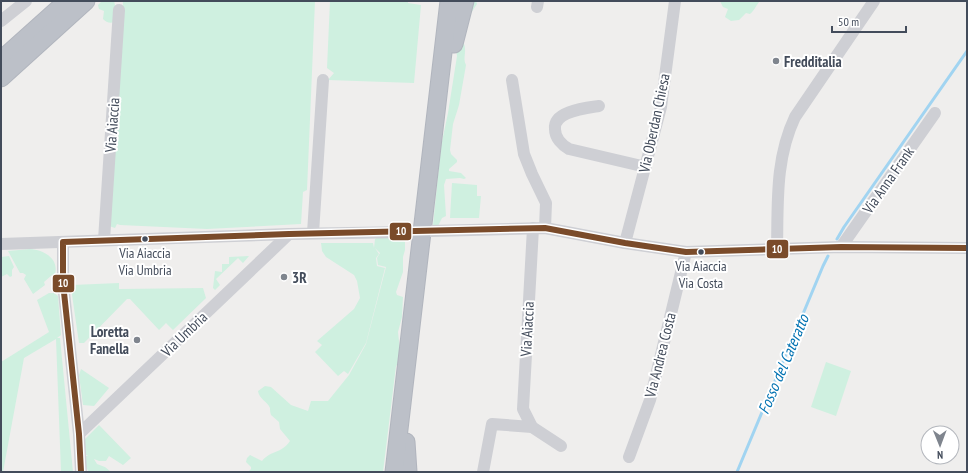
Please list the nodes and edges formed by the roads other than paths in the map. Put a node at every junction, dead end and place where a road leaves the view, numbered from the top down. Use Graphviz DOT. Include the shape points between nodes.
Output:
graph roads {
  1 [pos="26,1"];
  2 [pos="67,1"];
  3 [pos="86,1"];
  4 [pos="445,1"];
  5 [pos="449,1"];
  6 [pos="465,1"];
  7 [pos="675,1"];
  8 [pos="874,1"];
  9 [pos="119,10"];
  10 [pos="1,21"];
  11 [pos="444,36"];
  12 [pos="1,60"];
  13 [pos="1,78"];
  14 [pos="323,80"];
  15 [pos="512,80"];
  16 [pos="599,106"];
  17 [pos="935,114"];
  18 [pos="436,116"];
  19 [pos="646,166"];
  20 [pos="533,228"];
  21 [pos="545,228"];
  22 [pos="431,231"];
  23 [pos="408,232"];
  24 [pos="313,233"];
  25 [pos="289,234"];
  26 [pos="104,240"];
  27 [pos="63,242"];
  28 [pos="625,243"];
  29 [pos="1,244"];
  30 [pos="841,247"];
  31 [pos="967,248"];
  32 [pos="777,249"];
  33 [pos="686,252"];
  34 [pos="404,390"];
  35 [pos="532,428"];
  36 [pos="79,434"];
  37 [pos="561,446"];
  38 [pos="629,457"];
  39 [pos="81,472"];
  40 [pos="394,472"];
  41 [pos="408,472"];
  42 [pos="483,472"];
  1 -- 10 [label="street"];
  2 -- 12 [label="highway"];
  3 -- 13 [label="highway"];
  4 -- 11 [label="highway"];
  5 -- 11 [label="highway"];
  6 -- 18 [label="highway"];
  7 -- 19 [label="street, Via Oberdan Chiesa" via="661,107"];
  8 -- 32 [label="street" via="795,117 789,130 779,172"];
  9 -- 26 [label="street, Via Aiaccia"];
  11 -- 18 [label="highway"];
  14 -- 24 [label="street"];
  15 -- 21 [label="street" via="524,154 546,202"];
  16 -- 19 [label="street" via="577,110 555,122 555,134 559,140 569,149"];
  17 -- 30 [label="street, Via Anna Frank"];
  18 -- 34 [label="highway"];
  19 -- 28 [label="street, Via Oberdan Chiesa"];
  20 -- 21 [label="street"];
  20 -- 22 [label="street"];
  20 -- 35 [label="street, Via Aiaccia" via="523,409"];
  21 -- 28 [label="street"];
  23 -- 24 [label="street"];
  24 -- 25 [label="street"];
  25 -- 26 [label="street"];
  25 -- 36 [label="street, Via Umbria"];
  26 -- 27 [label="street"];
  27 -- 29 [label="street"];
  27 -- 36 [label="street" via="63,282"];
  28 -- 33 [label="street"];
  30 -- 31 [label="street"];
  30 -- 32 [label="street"];
  32 -- 33 [label="street"];
  33 -- 38 [label="street, Via Andrea Costa" via="650,400"];
  34 -- 40 [label="highway"];
  34 -- 41 [label="highway"];
  35 -- 37 [label="street"];
  35 -- 42 [label="street" via="492,424"];
  36 -- 39 [label="street"];
}
